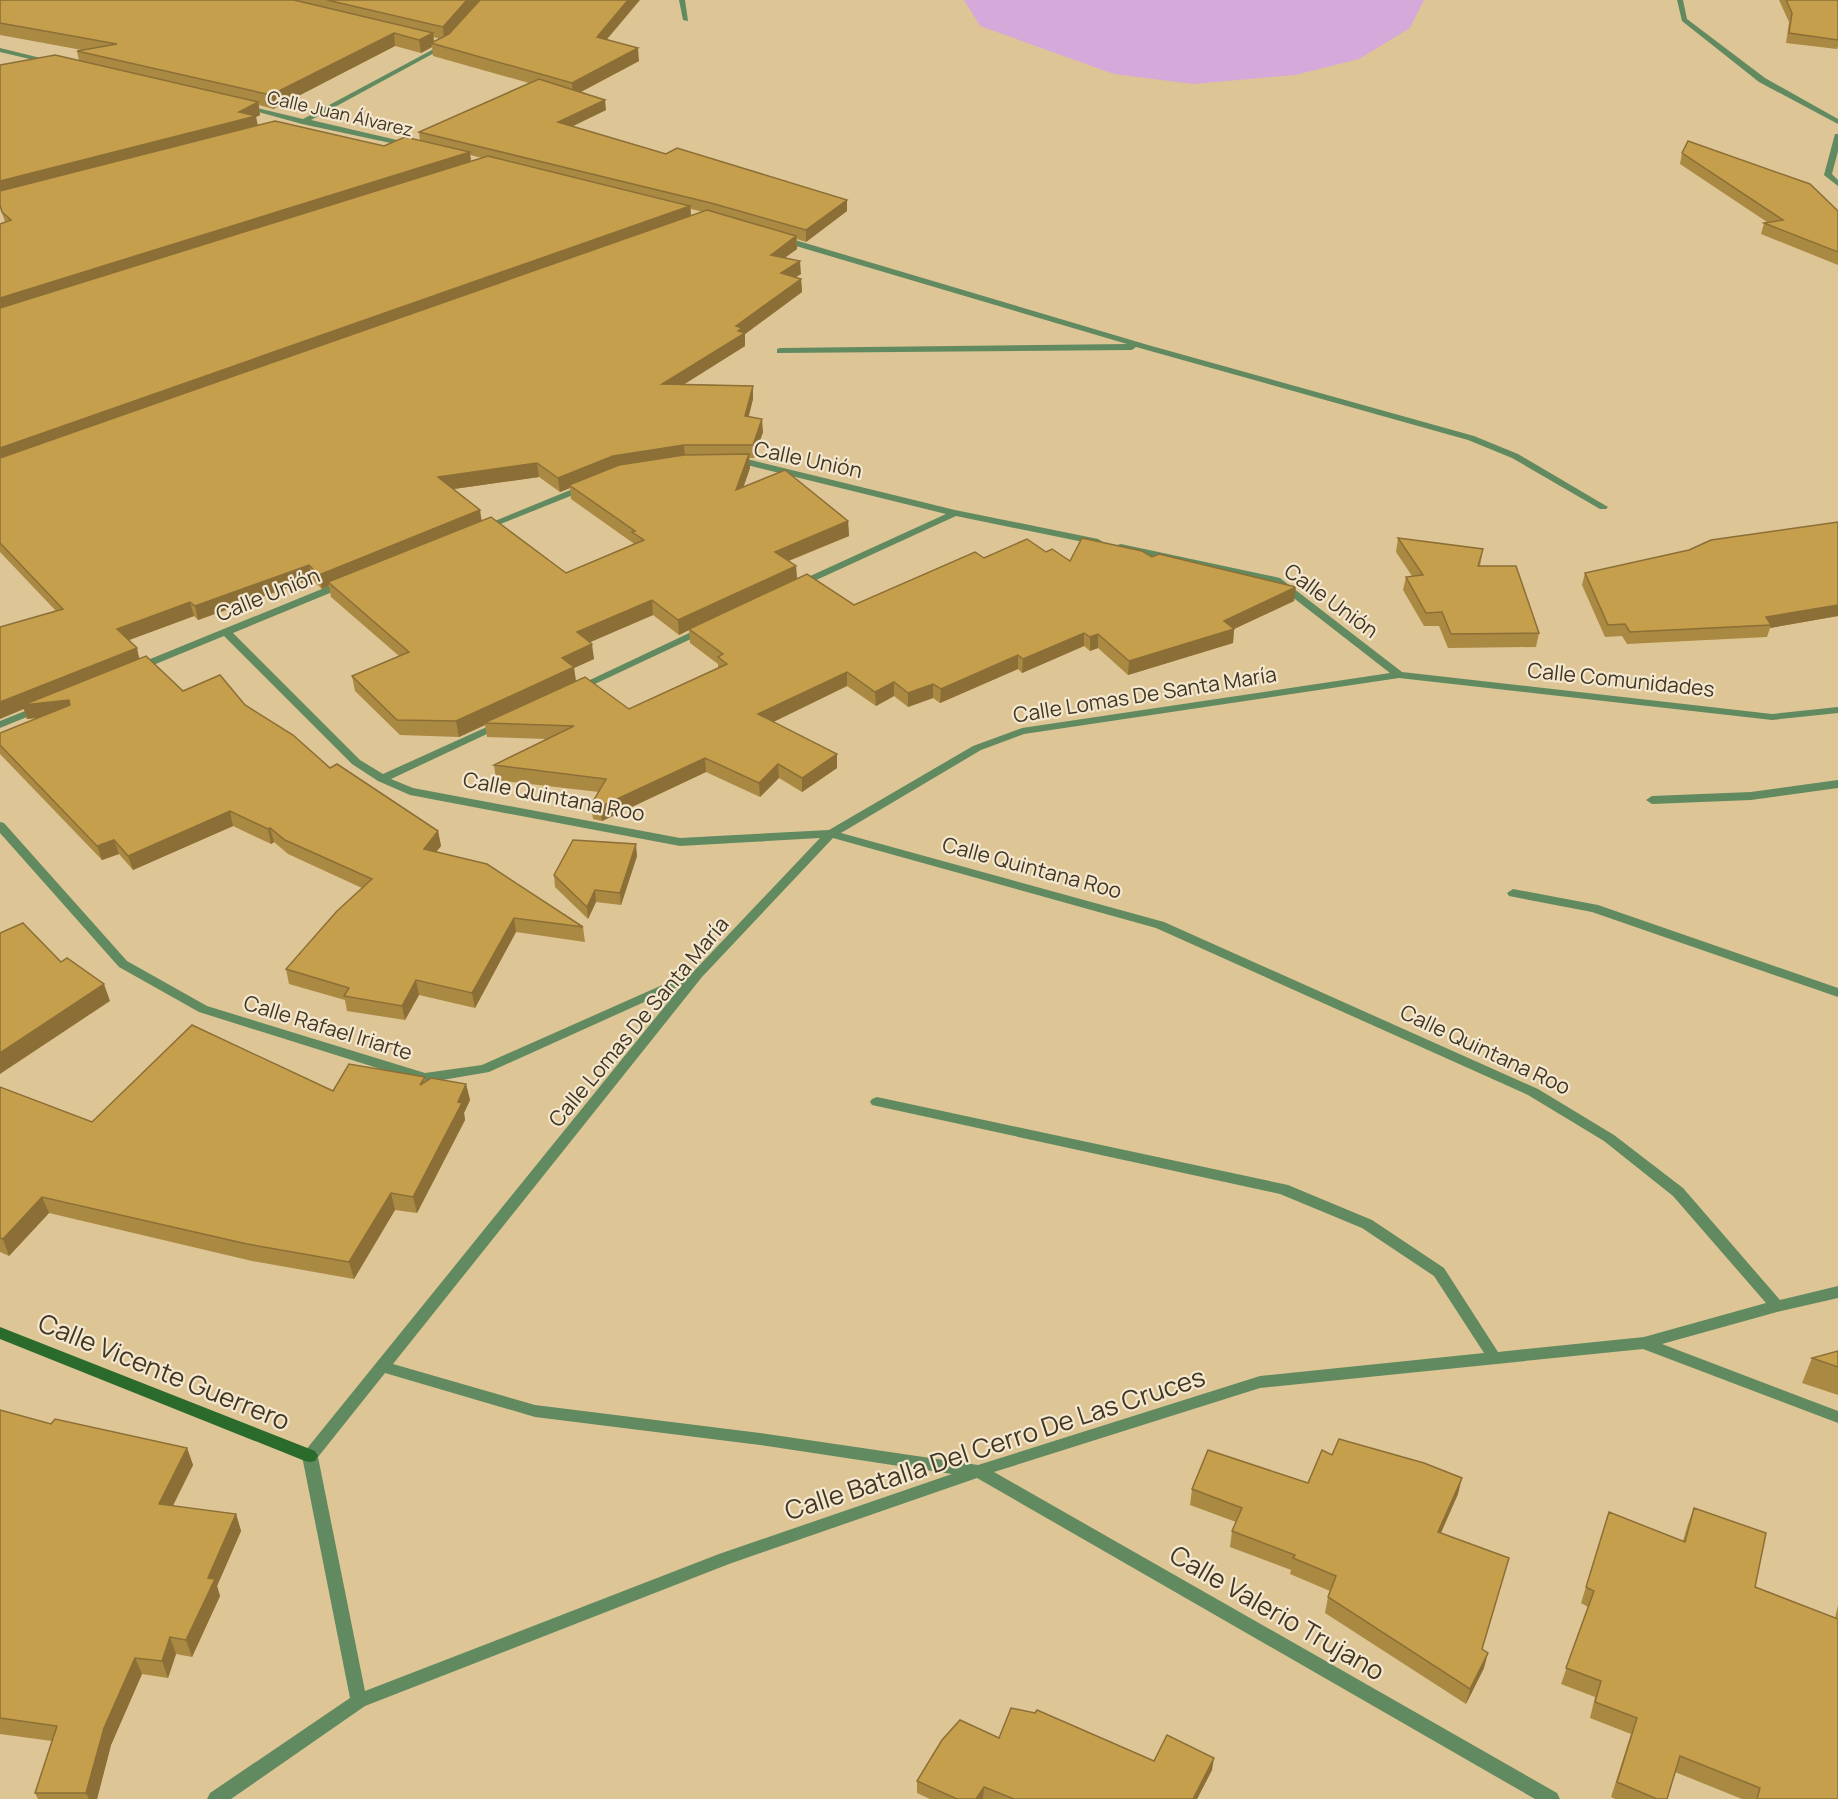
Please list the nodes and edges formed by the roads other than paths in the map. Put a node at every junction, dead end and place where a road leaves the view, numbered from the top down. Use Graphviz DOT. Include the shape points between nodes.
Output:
graph roads {
  1 [pos="682,0"];
  2 [pos="1680,0"];
  3 [pos="686,20"];
  4 [pos="455,35"];
  5 [pos="435,41"];
  6 [pos="447,44"];
  7 [pos="0,50"];
  8 [pos="56,63"];
  9 [pos="237,105"];
  10 [pos="305,121"];
  11 [pos="1838,122"];
  12 [pos="282,127"];
  13 [pos="1838,136"];
  14 [pos="419,147"];
  15 [pos="1838,184"];
  16 [pos="776,238"];
  17 [pos="1145,347"];
  18 [pos="780,351"];
  19 [pos="718,464"];
  20 [pos="596,483"];
  21 [pos="1603,507"];
  22 [pos="955,513"];
  23 [pos="476,531"];
  24 [pos="356,579"];
  25 [pos="793,588"];
  26 [pos="717,623"];
  27 [pos="225,631"];
  28 [pos="129,671"];
  29 [pos="1399,675"];
  30 [pos="566,693"];
  31 [pos="54,703"];
  32 [pos="1838,710"];
  33 [pos="512,718"];
  34 [pos="0,725"];
  35 [pos="382,779"];
  36 [pos="1838,784"];
  37 [pos="1652,800"];
  38 [pos="0,826"];
  39 [pos="831,834"];
  40 [pos="1513,893"];
  41 [pos="698,974"];
  42 [pos="1838,993"];
  43 [pos="877,1102"];
  44 [pos="1838,1292"];
  45 [pos="1777,1306"];
  46 [pos="0,1333"];
  47 [pos="1644,1343"];
  48 [pos="1495,1359"];
  49 [pos="384,1367"];
  50 [pos="1838,1417"];
  51 [pos="310,1456"];
  52 [pos="978,1471"];
  53 [pos="359,1701"];
  54 [pos="216,1799"];
  55 [pos="1551,1799"];
  1 -- 3 [label="street"];
  2 -- 11 [label="street" via="1684,20 1762,80"];
  4 -- 6 [label="street"];
  5 -- 6 [label="street"];
  6 -- 10 [label="street"];
  7 -- 8 [label="street"];
  9 -- 10 [label="street, Calle Juan Álvarez"];
  10 -- 12 [label="street"];
  10 -- 14 [label="street, Calle Juan Álvarez"];
  13 -- 15 [label="street" via="1828,175"];
  16 -- 17 [label="street"];
  17 -- 18 [label="street"];
  17 -- 21 [label="street" via="1497,447"];
  19 -- 22 [label="street, Calle Unión" via="751,463"];
  20 -- 23 [label="street"];
  22 -- 25 [label="street"];
  22 -- 29 [label="street, Calle Unión" via="1276,580"];
  24 -- 27 [label="street, Calle Unión"];
  26 -- 30 [label="street"];
  27 -- 28 [label="street, Calle Unión"];
  27 -- 35 [label="street, Calle Quintana Roo" via="356,762"];
  29 -- 32 [label="street, Calle Comunidades" via="1772,717"];
  29 -- 39 [label="street, Calle Lomas De Santa María" via="1022,731 967,753"];
  31 -- 34 [label="street"];
  33 -- 35 [label="street"];
  35 -- 39 [label="street, Calle Quintana Roo" via="410,791 680,842"];
  36 -- 37 [label="street" via="1751,796"];
  38 -- 41 [label="street, Calle Rafael Iriarte" via="123,964 204,1009 425,1078 484,1069"];
  39 -- 41 [label="street, Calle Lomas De Santa María"];
  39 -- 45 [label="street, Calle Quintana Roo" via="1160,925 1533,1092 1609,1138 1678,1192"];
  40 -- 42 [label="street" via="1594,908"];
  41 -- 49 [label="street, Calle Lomas De Santa María"];
  43 -- 48 [label="street" via="1283,1189 1367,1224 1439,1272"];
  44 -- 45 [label="street, Calle Batalla Del Cerro De Las Cruces"];
  45 -- 47 [label="street, Calle Batalla Del Cerro De Las Cruces"];
  46 -- 51 [label="street, Calle Vicente Guerrero"];
  47 -- 48 [label="street, Calle Batalla Del Cerro De Las Cruces"];
  47 -- 50 [label="street"];
  48 -- 52 [label="street, Calle Batalla Del Cerro De Las Cruces" via="1260,1382"];
  49 -- 51 [label="street, Calle Lomas De Santa María"];
  49 -- 52 [label="street" via="535,1410"];
  51 -- 53 [label="street"];
  52 -- 53 [label="street, Calle Batalla Del Cerro De Las Cruces" via="725,1559"];
  52 -- 55 [label="street, Calle Valerio Trujano"];
  53 -- 54 [label="street, Calle Batalla Del Cerro De Las Cruces"];
}
